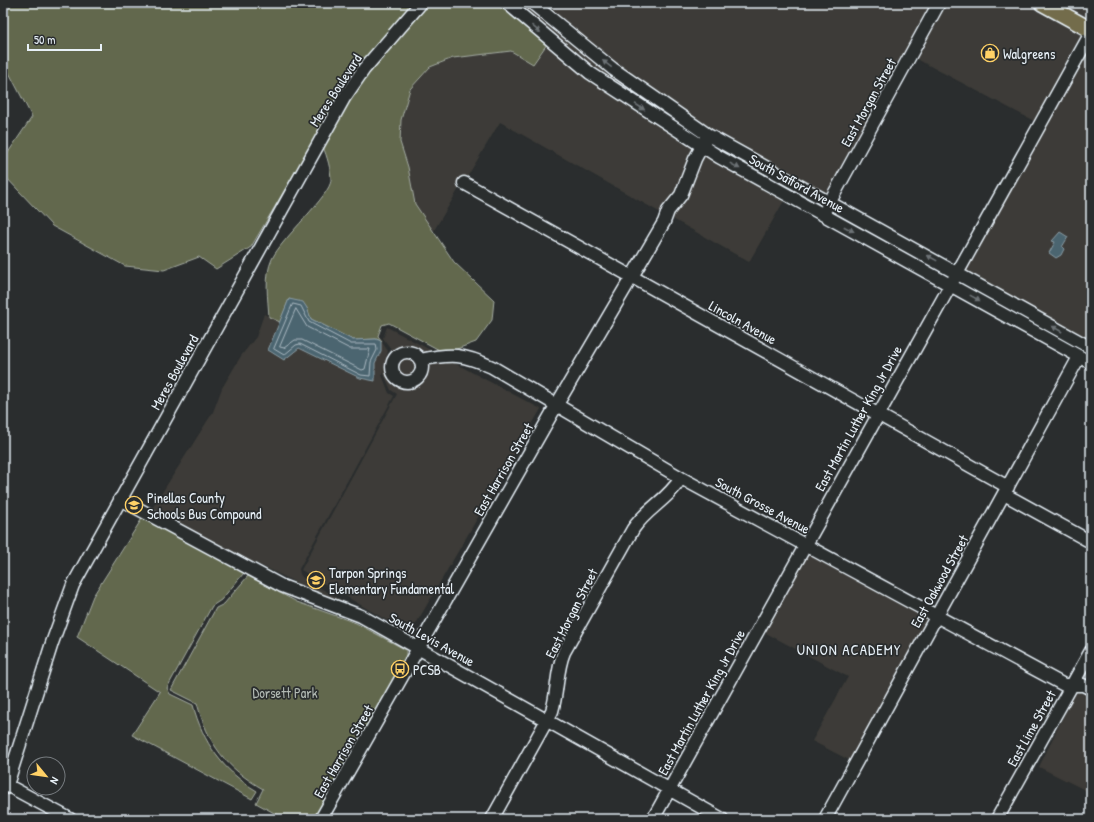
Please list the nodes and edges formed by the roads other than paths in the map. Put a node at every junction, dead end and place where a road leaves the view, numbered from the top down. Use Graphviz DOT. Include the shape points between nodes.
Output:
graph roads {
  1 [pos="421,3"];
  2 [pos="507,3"];
  3 [pos="532,3"];
  4 [pos="938,3"];
  5 [pos="1042,3"];
  6 [pos="1091,31"];
  7 [pos="708,134"];
  8 [pos="702,146"];
  9 [pos="464,183"];
  10 [pos="830,202"];
  11 [pos="823,215"];
  12 [pos="957,272"];
  13 [pos="631,277"];
  14 [pos="950,283"];
  15 [pos="1090,344"];
  16 [pos="1079,356"];
  17 [pos="420,360"];
  18 [pos="1091,363"];
  19 [pos="556,406"];
  20 [pos="877,415"];
  21 [pos="681,478"];
  22 [pos="1006,490"];
  23 [pos="120,499"];
  24 [pos="1091,542"];
  25 [pos="805,545"];
  26 [pos="937,616"];
  27 [pos="418,648"];
  28 [pos="1091,651"];
  29 [pos="1072,685"];
  30 [pos="1091,689"];
  31 [pos="547,721"];
  32 [pos="4,785"];
  33 [pos="670,790"];
  34 [pos="70,819"];
  35 [pos="321,819"];
  36 [pos="492,819"];
  37 [pos="653,819"];
  38 [pos="722,819"];
  39 [pos="825,819"];
  40 [pos="997,819"];
  1 -- 23 [label="street, Meres Boulevard" via="364,69 344,98"];
  2 -- 8 [label="street, South Safford Avenue, one-way" via="590,72"];
  7 -- 3 [label="street, South Safford Avenue, one-way" via="613,69"];
  4 -- 10 [label="street, East Morgan Street"];
  5 -- 6 [label="main road"];
  6 -- 12 [label="street, East Martin Luther King Jr Drive"];
  7 -- 8 [label="street, East Harrison Street"];
  7 -- 10 [label="street, South Safford Avenue"];
  8 -- 11 [label="street, South Safford Avenue, one-way"];
  8 -- 13 [label="street, East Harrison Street" via="681,195 668,211"];
  9 -- 13 [label="street, Lincoln Avenue"];
  10 -- 11 [label="street, East Morgan Street"];
  12 -- 10 [label="street, South Safford Avenue, one-way"];
  11 -- 14 [label="street, South Safford Avenue, one-way"];
  12 -- 14 [label="street, East Martin Luther King Jr Drive"];
  15 -- 12 [label="street, South Safford Avenue, one-way"];
  13 -- 19 [label="street, East Harrison Street"];
  13 -- 20 [label="street, Lincoln Avenue"];
  14 -- 16 [label="street, South Safford Avenue, one-way"];
  14 -- 20 [label="street, East Martin Luther King Jr Drive"];
  16 -- 18 [label="street, South Safford Avenue"];
  16 -- 22 [label="street, East Oakwood Street"];
  17 -- 19 [label="street, South Grosse Avenue" via="456,355 470,357 492,367"];
  19 -- 21 [label="street, South Grosse Avenue"];
  19 -- 27 [label="street, East Harrison Street"];
  20 -- 22 [label="street, Lincoln Avenue"];
  20 -- 25 [label="street, East Martin Luther King Jr Drive"];
  21 -- 25 [label="street, South Grosse Avenue"];
  21 -- 31 [label="street, East Morgan Street" via="671,493 633,529 564,652 558,670 555,702"];
  22 -- 24 [label="street, Lincoln Avenue"];
  22 -- 26 [label="street, East Oakwood Street"];
  23 -- 27 [label="street, South Levis Avenue" via="282,586 361,616"];
  23 -- 32 [label="street, Meres Boulevard" via="73,585"];
  25 -- 26 [label="street, South Grosse Avenue"];
  25 -- 33 [label="street, East Martin Luther King Jr Drive"];
  26 -- 29 [label="street, South Grosse Avenue" via="1064,685"];
  26 -- 39 [label="street, East Oakwood Street"];
  27 -- 31 [label="street, South Levis Avenue"];
  27 -- 35 [label="street, East Harrison Street"];
  28 -- 29 [label="street, East Lime Street"];
  29 -- 30 [label="street, South Grosse Avenue" via="1083,685"];
  29 -- 40 [label="street, East Lime Street"];
  31 -- 33 [label="street, South Levis Avenue"];
  31 -- 36 [label="street, East Morgan Street"];
  32 -- 34 [label="street"];
  33 -- 37 [label="street, East Martin Luther King Jr Drive"];
  33 -- 38 [label="street, South Levis Avenue"];
}
